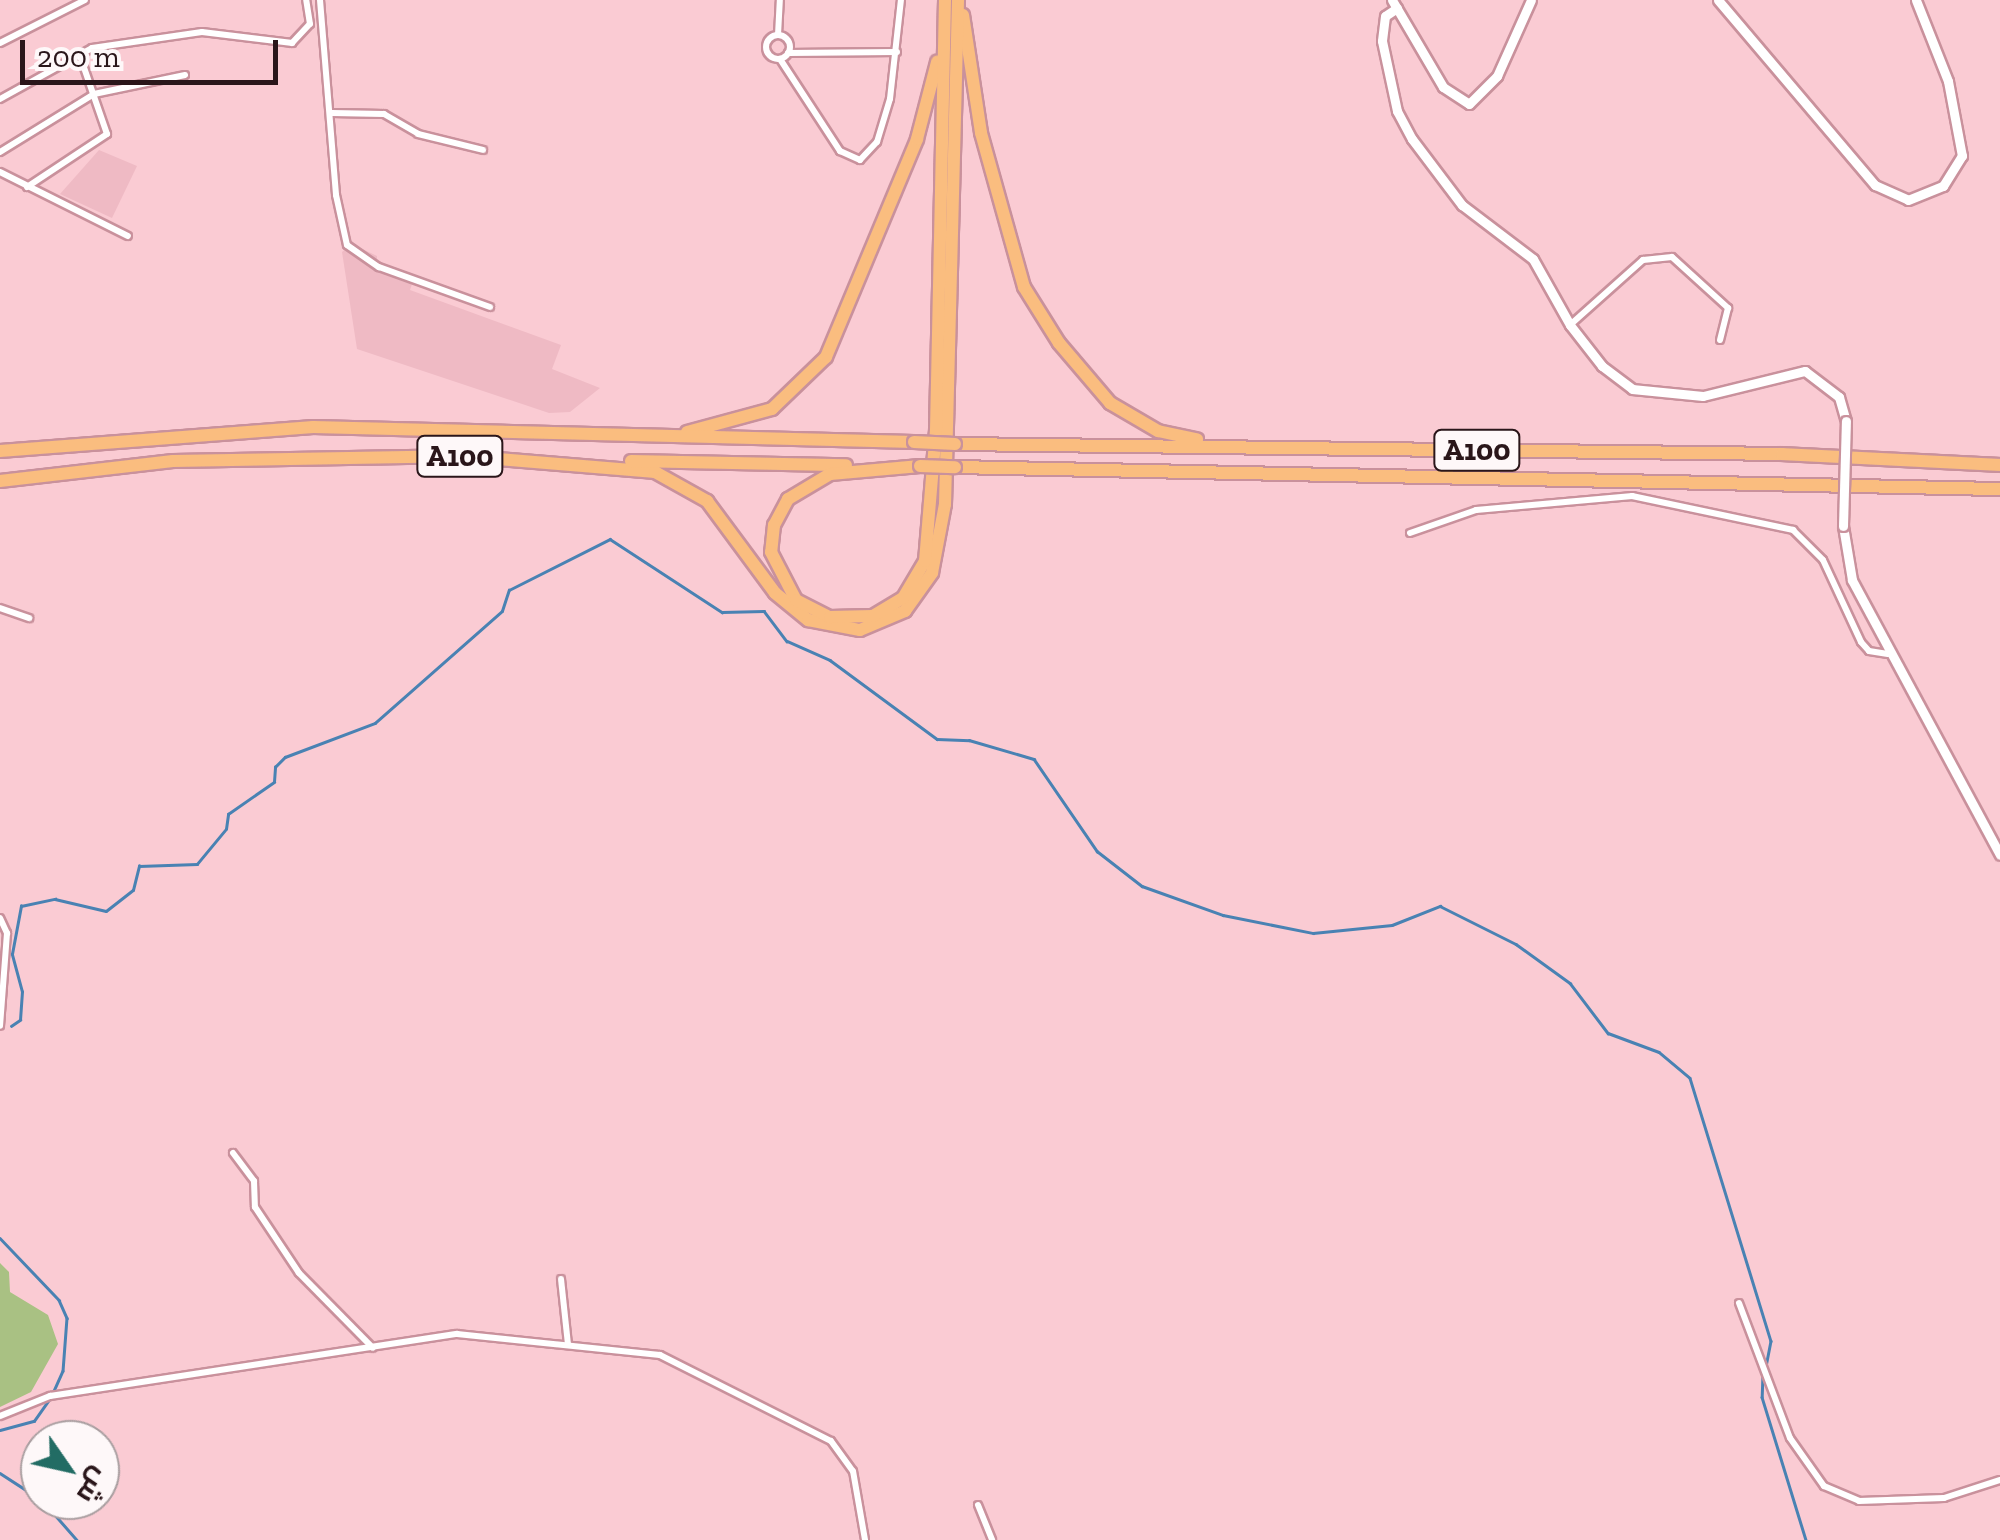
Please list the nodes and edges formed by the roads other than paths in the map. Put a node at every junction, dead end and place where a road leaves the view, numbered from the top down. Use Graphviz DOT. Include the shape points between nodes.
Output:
graph roads {
  1 [pos="85,0"];
  2 [pos="306,0"];
  3 [pos="320,0"];
  4 [pos="780,0"];
  5 [pos="901,0"];
  6 [pos="944,0"];
  7 [pos="960,0"];
  8 [pos="1531,0"];
  9 [pos="1718,0"];
  10 [pos="1916,0"];
  11 [pos="1395,4"];
  12 [pos="778,35"];
  13 [pos="0,44"];
  14 [pos="788,52"];
  15 [pos="898,52"];
  16 [pos="78,53"];
  17 [pos="780,58"];
  18 [pos="185,75"];
  19 [pos="94,94"];
  20 [pos="0,99"];
  21 [pos="332,113"];
  22 [pos="483,150"];
  23 [pos="0,152"];
  24 [pos="0,172"];
  25 [pos="27,187"];
  26 [pos="128,236"];
  27 [pos="490,307"];
  28 [pos="1570,325"];
  29 [pos="1720,340"];
  30 [pos="601,433"];
  31 [pos="1274,447"];
  32 [pos="0,450"];
  33 [pos="462,456"];
  34 [pos="920,466"];
  35 [pos="2000,466"];
  36 [pos="0,481"];
  37 [pos="2000,489"];
  38 [pos="1410,532"];
  39 [pos="0,608"];
  40 [pos="29,618"];
  41 [pos="1888,654"];
  42 [pos="2000,856"];
  43 [pos="0,918"];
  44 [pos="0,1025"];
  45 [pos="233,1153"];
  46 [pos="561,1279"];
  47 [pos="1739,1303"];
  48 [pos="568,1344"];
  49 [pos="374,1348"];
  50 [pos="0,1416"];
  51 [pos="2000,1480"];
  52 [pos="978,1505"];
  53 [pos="864,1540"];
  54 [pos="992,1540"];
  1 -- 13 [label="street"];
  2 -- 16 [label="street" via="310,24 292,43 202,32"];
  3 -- 21 [label="street"];
  4 -- 12 [label="street"];
  5 -- 15 [label="street"];
  6 -- 30 [label="highway" via="931,100 850,305 814,372 780,404 744,422 680,432"];
  6 -- 34 [label="highway" via="936,430 925,561 903,598 873,616 842,620 796,600 771,552 774,525 788,499 830,474"];
  7 -- 31 [label="highway" via="1006,240 1024,287 1060,343 1098,390 1143,424 1178,437"];
  7 -- 33 [label="highway" via="945,504 932,573 905,611 860,630 808,620 775,594 707,502 656,472"];
  8 -- 11 [label="street" via="1497,76 1469,104 1450,96"];
  9 -- 10 [label="street" via="1875,185 1918,200 1953,176 1962,144 1948,81"];
  11 -- 28 [label="street" via="1385,16 1382,42 1397,110 1412,140 1462,204 1533,258"];
  12 -- 14 [label="street" via="788,41"];
  12 -- 17 [label="street" via="766,48"];
  14 -- 15 [label="street"];
  14 -- 17 [label="street"];
  15 -- 17 [label="street" via="877,142 868,156 852,161"];
  16 -- 19 [label="street"];
  16 -- 20 [label="street"];
  18 -- 19 [label="street"];
  19 -- 23 [label="street"];
  19 -- 25 [label="street" via="108,126 105,136"];
  21 -- 22 [label="street" via="384,114 423,136"];
  21 -- 27 [label="street" via="338,208 351,251"];
  24 -- 25 [label="street"];
  25 -- 26 [label="street"];
  28 -- 29 [label="street" via="1643,260 1672,257 1728,308"];
  28 -- 41 [label="street, bridge" via="1602,366 1632,388 1723,394 1794,369 1831,388 1846,421 1844,526 1852,580"];
  30 -- 31 [label="highway, A100, bridge"];
  30 -- 32 [label="highway, A100" via="242,428"];
  31 -- 35 [label="highway, A100" via="1852,456"];
  33 -- 34 [label="highway, A100"];
  33 -- 36 [label="highway, A100" via="173,461"];
  34 -- 37 [label="highway, A100, bridge"];
  38 -- 41 [label="street" via="1476,510 1632,496 1793,530 1823,560 1861,642"];
  39 -- 40 [label="street"];
  41 -- 42 [label="street"];
  43 -- 44 [label="street" via="7,933"];
  45 -- 49 [label="street" via="254,1181 255,1207 299,1273"];
  46 -- 48 [label="street"];
  47 -- 51 [label="street" via="1808,1470 1841,1497 1944,1498"];
  48 -- 49 [label="street" via="457,1334"];
  48 -- 53 [label="street" via="660,1355 831,1441 854,1471"];
  49 -- 50 [label="street" via="29,1401"];
  52 -- 54 [label="street"];
}
